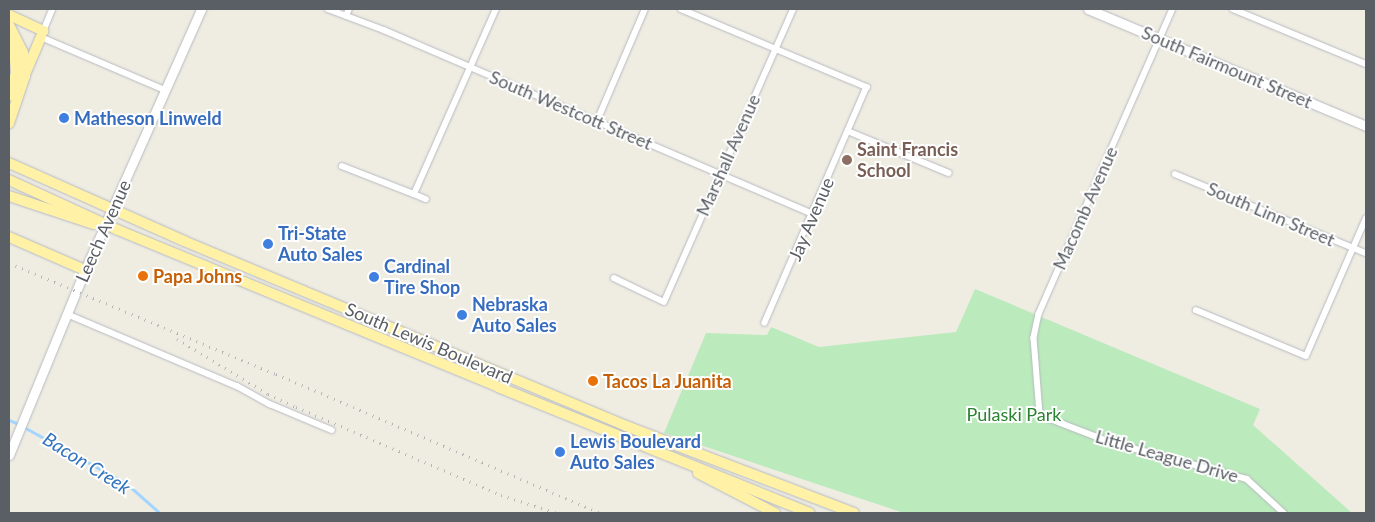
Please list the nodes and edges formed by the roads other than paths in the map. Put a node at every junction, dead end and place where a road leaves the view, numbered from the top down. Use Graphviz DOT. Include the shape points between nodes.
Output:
graph roads {
  1 [pos="53,9"];
  2 [pos="201,9"];
  3 [pos="328,9"];
  4 [pos="349,9"];
  5 [pos="496,9"];
  6 [pos="645,9"];
  7 [pos="681,9"];
  8 [pos="793,9"];
  9 [pos="1088,9"];
  10 [pos="1173,9"];
  11 [pos="1233,9"];
  12 [pos="9,15"];
  13 [pos="346,16"];
  14 [pos="9,25"];
  15 [pos="42,34"];
  16 [pos="1160,39"];
  17 [pos="9,41"];
  18 [pos="776,49"];
  19 [pos="1366,64"];
  20 [pos="470,67"];
  21 [pos="25,76"];
  22 [pos="166,90"];
  23 [pos="9,96"];
  24 [pos="597,121"];
  25 [pos="9,123"];
  26 [pos="1366,126"];
  27 [pos="848,131"];
  28 [pos="9,156"];
  29 [pos="9,163"];
  30 [pos="342,166"];
  31 [pos="949,173"];
  32 [pos="32,174"];
  33 [pos="720,174"];
  34 [pos="1175,174"];
  35 [pos="9,180"];
  36 [pos="414,194"];
  37 [pos="9,196"];
  38 [pos="426,198"];
  39 [pos="113,209"];
  40 [pos="813,214"];
  41 [pos="1366,218"];
  42 [pos="106,224"];
  43 [pos="9,237"];
  44 [pos="1353,248"];
  45 [pos="1366,254"];
  46 [pos="85,270"];
  47 [pos="614,278"];
  48 [pos="1196,310"];
  49 [pos="67,314"];
  50 [pos="765,323"];
  51 [pos="1040,415"];
  52 [pos="332,430"];
  53 [pos="643,447"];
  54 [pos="9,454"];
  55 [pos="775,513"];
  56 [pos="810,513"];
  57 [pos="854,513"];
  58 [pos="1284,513"];
  1 -- 15 [label="street"];
  2 -- 22 [label="street, Leech Avenue"];
  3 -- 13 [label="street, South Westcott Street"];
  4 -- 13 [label="street"];
  5 -- 20 [label="street"];
  6 -- 24 [label="street"];
  7 -- 18 [label="street"];
  8 -- 18 [label="street, Marshall Avenue"];
  9 -- 16 [label="street, South Fairmount Street"];
  10 -- 16 [label="street, Macomb Avenue"];
  11 -- 19 [label="street"];
  12 -- 15 [label="main road"];
  13 -- 20 [label="street, South Westcott Street"];
  14 -- 21 [label="main road" via="23,53"];
  15 -- 21 [label="main road"];
  15 -- 22 [label="street"];
  16 -- 26 [label="street, South Fairmount Street"];
  16 -- 51 [label="street, Macomb Avenue" via="1039,314 1034,338"];
  17 -- 23 [label="main road" via="16,72"];
  18 -- 27 [label="street, Jay Avenue" via="867,87"];
  18 -- 33 [label="street, Marshall Avenue"];
  20 -- 24 [label="street, South Westcott Street"];
  20 -- 36 [label="street"];
  21 -- 25 [label="main road"];
  22 -- 39 [label="street, Leech Avenue"];
  24 -- 33 [label="street, South Westcott Street"];
  27 -- 31 [label="street"];
  27 -- 40 [label="street, Jay Avenue"];
  28 -- 32 [label="main road"];
  29 -- 32 [label="main road, South Lewis Boulevard"];
  30 -- 36 [label="street"];
  32 -- 39 [label="main road, South Lewis Boulevard"];
  33 -- 40 [label="street, South Westcott Street"];
  33 -- 47 [label="street, Marshall Avenue" via="664,302"];
  34 -- 44 [label="street, South Linn Street"];
  35 -- 42 [label="main road, South Lewis Boulevard"];
  36 -- 38 [label="street"];
  37 -- 42 [label="main road" via="90,224"];
  39 -- 42 [label="street, Leech Avenue"];
  39 -- 57 [label="main road, South Lewis Boulevard" via="626,426"];
  40 -- 50 [label="street, Jay Avenue"];
  41 -- 44 [label="street"];
  42 -- 46 [label="street, Leech Avenue"];
  42 -- 53 [label="main road, South Lewis Boulevard"];
  43 -- 46 [label="main road"];
  44 -- 45 [label="street, South Linn Street"];
  44 -- 48 [label="street" via="1306,356"];
  46 -- 49 [label="street, Leech Avenue"];
  49 -- 52 [label="street"];
  49 -- 54 [label="street, Leech Avenue"];
  51 -- 58 [label="street, Little League Drive" via="1110,442 1248,479"];
  53 -- 55 [label="main road"];
  53 -- 56 [label="main road, South Lewis Boulevard" via="698,466"];
}
